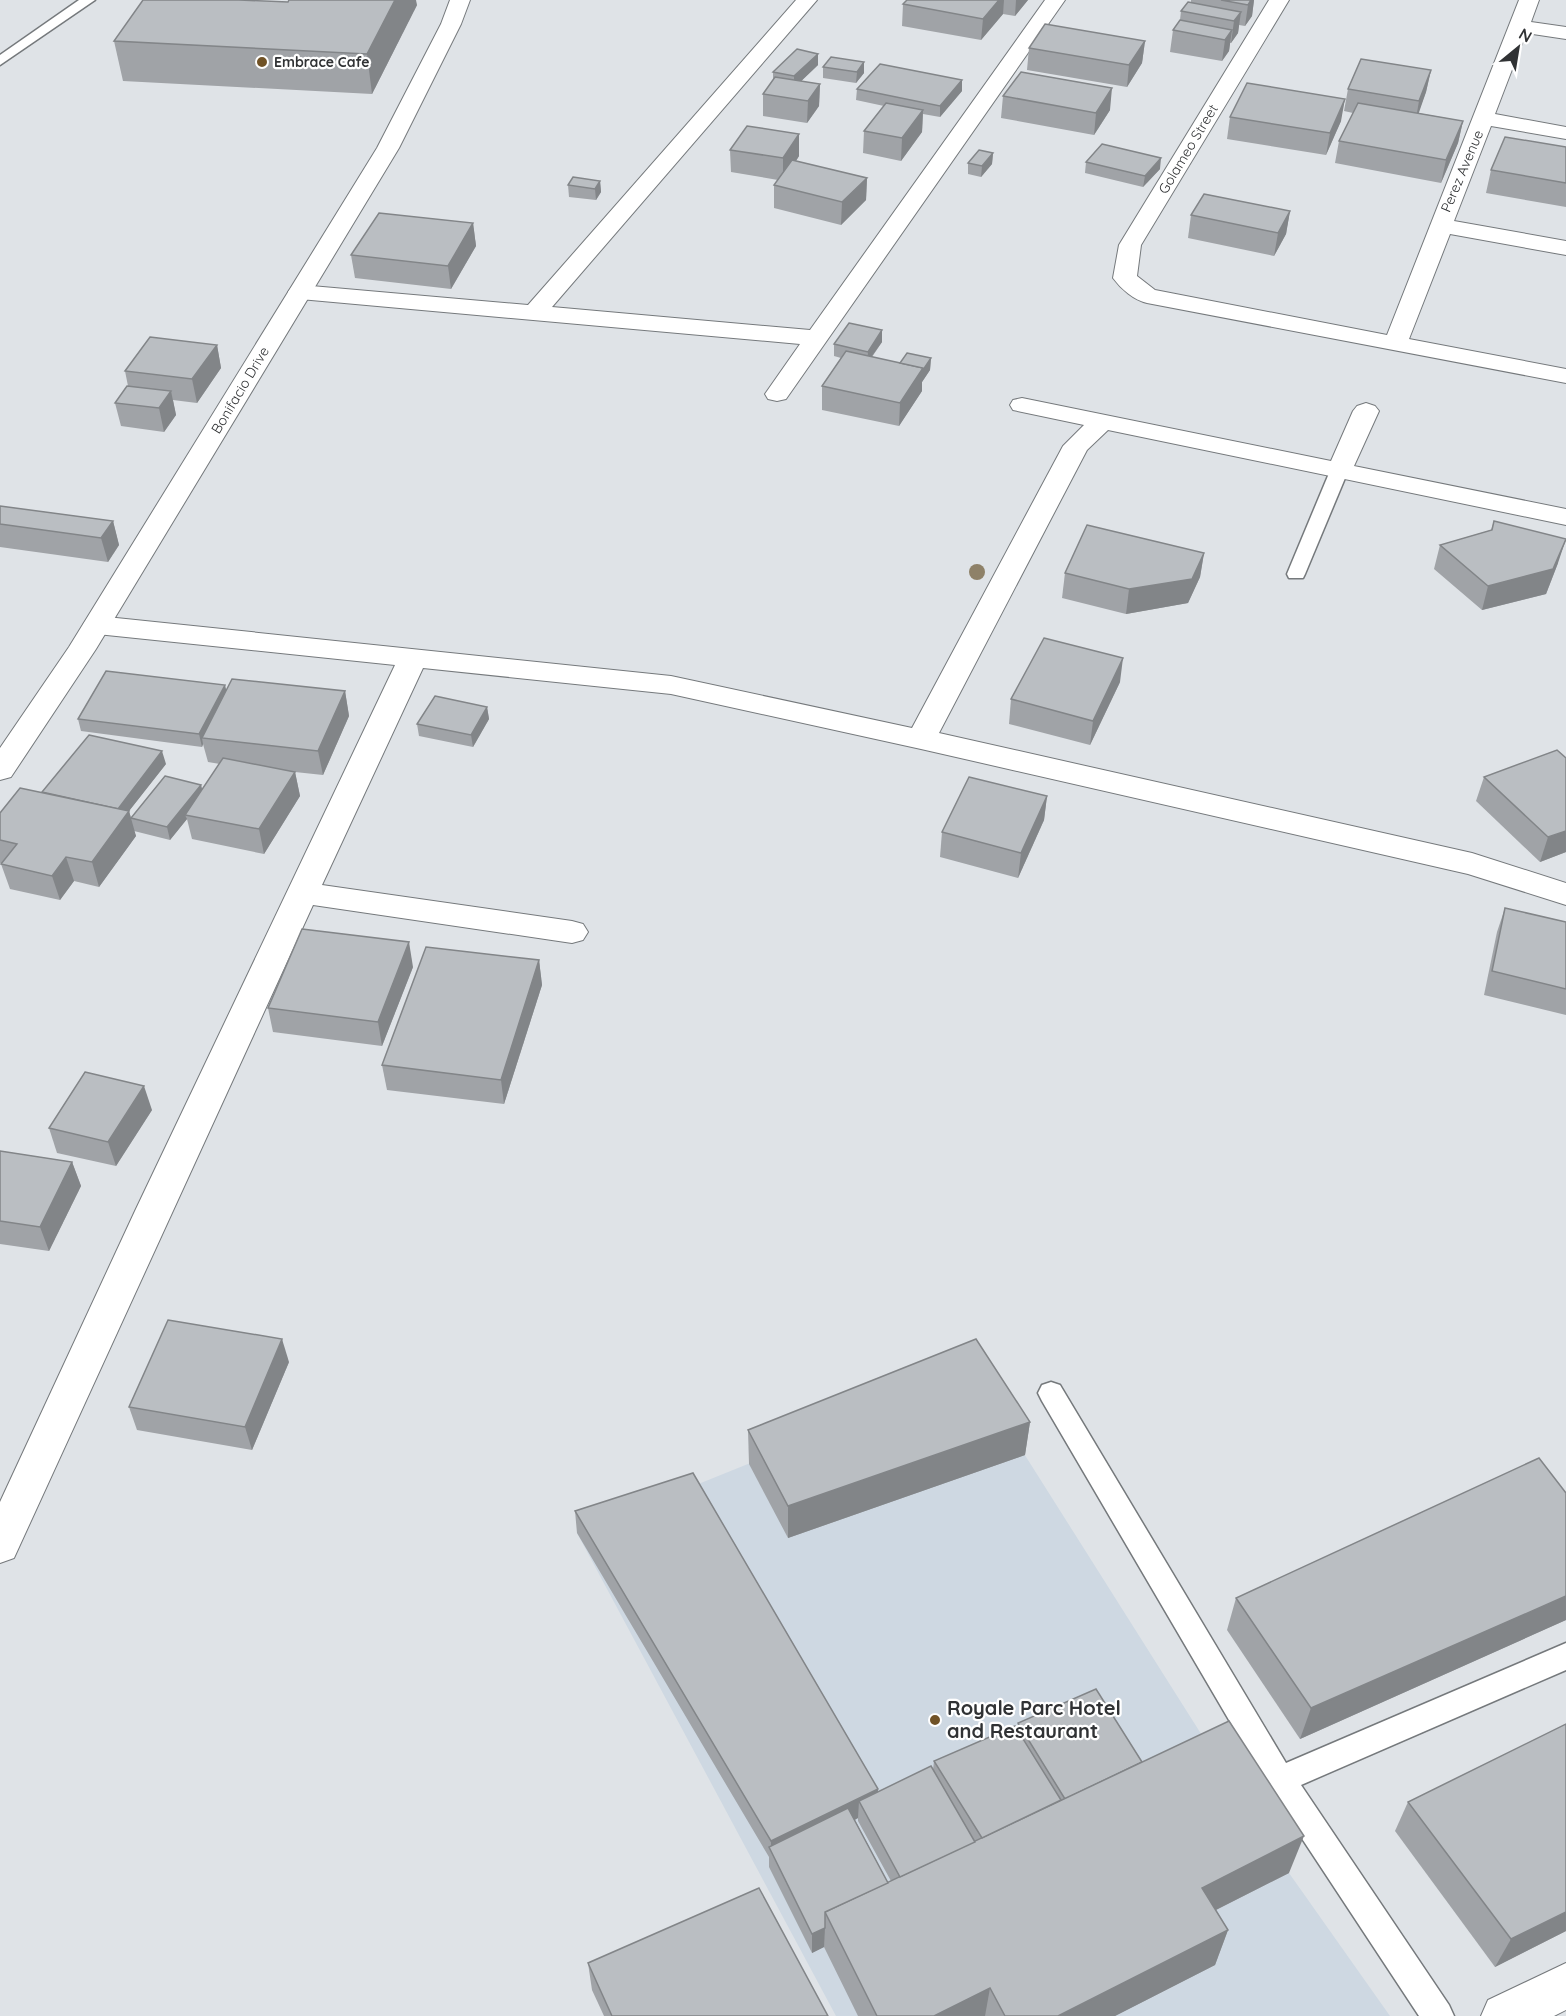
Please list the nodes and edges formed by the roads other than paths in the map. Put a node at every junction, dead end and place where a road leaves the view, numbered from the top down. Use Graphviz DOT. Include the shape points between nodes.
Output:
graph roads {
  1 [pos="88,0"];
  2 [pos="460,0"];
  3 [pos="807,0"];
  4 [pos="1055,0"];
  5 [pos="1279,0"];
  6 [pos="1529,0"];
  7 [pos="1520,26"];
  8 [pos="1566,33"];
  9 [pos="0,62"];
  10 [pos="1484,118"];
  11 [pos="1566,133"];
  12 [pos="1440,225"];
  13 [pos="1566,248"];
  14 [pos="300,292"];
  15 [pos="534,313"];
  16 [pos="815,338"];
  17 [pos="1396,342"];
  18 [pos="1566,376"];
  19 [pos="777,394"];
  20 [pos="1022,405"];
  21 [pos="1366,411"];
  22 [pos="1103,421"];
  23 [pos="1339,471"];
  24 [pos="1566,517"];
  25 [pos="1296,574"];
  26 [pos="97,625"];
  27 [pos="413,658"];
  28 [pos="921,739"];
  29 [pos="0,770"];
  30 [pos="304,893"];
  31 [pos="1566,894"];
  32 [pos="572,932"];
  33 [pos="1051,1394"];
  34 [pos="0,1545"];
  35 [pos="1566,1656"];
  36 [pos="1280,1780"];
  37 [pos="1566,1986"];
  38 [pos="1438,2016"];
  39 [pos="1504,2016"];
  1 -- 9 [label="lane"];
  2 -- 14 [label="street, Bonifacio Drive" via="388,148"];
  3 -- 15 [label="street"];
  4 -- 16 [label="street"];
  5 -- 17 [label="street, Golameo Street" via="1130,245 1125,278 1147,296"];
  6 -- 7 [label="street, Perez Avenue"];
  7 -- 8 [label="street"];
  7 -- 10 [label="street, Perez Avenue"];
  10 -- 11 [label="street"];
  10 -- 12 [label="street, Perez Avenue"];
  12 -- 13 [label="street"];
  12 -- 17 [label="street, Perez Avenue"];
  14 -- 15 [label="street"];
  14 -- 26 [label="street, Bonifacio Drive"];
  15 -- 16 [label="street"];
  16 -- 19 [label="street"];
  17 -- 18 [label="street"];
  20 -- 22 [label="street"];
  21 -- 23 [label="street"];
  22 -- 23 [label="street"];
  22 -- 28 [label="street" via="1076,446"];
  23 -- 24 [label="street"];
  23 -- 25 [label="lane"];
  26 -- 27 [label="street"];
  26 -- 29 [label="street, Bonifacio Drive"];
  27 -- 28 [label="street" via="670,686"];
  27 -- 30 [label="street"];
  28 -- 31 [label="street" via="1472,864"];
  30 -- 32 [label="street"];
  30 -- 34 [label="street"];
  33 -- 36 [label="lane"];
  35 -- 36 [label="lane"];
  36 -- 38 [label="lane"];
  37 -- 39 [label="street"];
}
